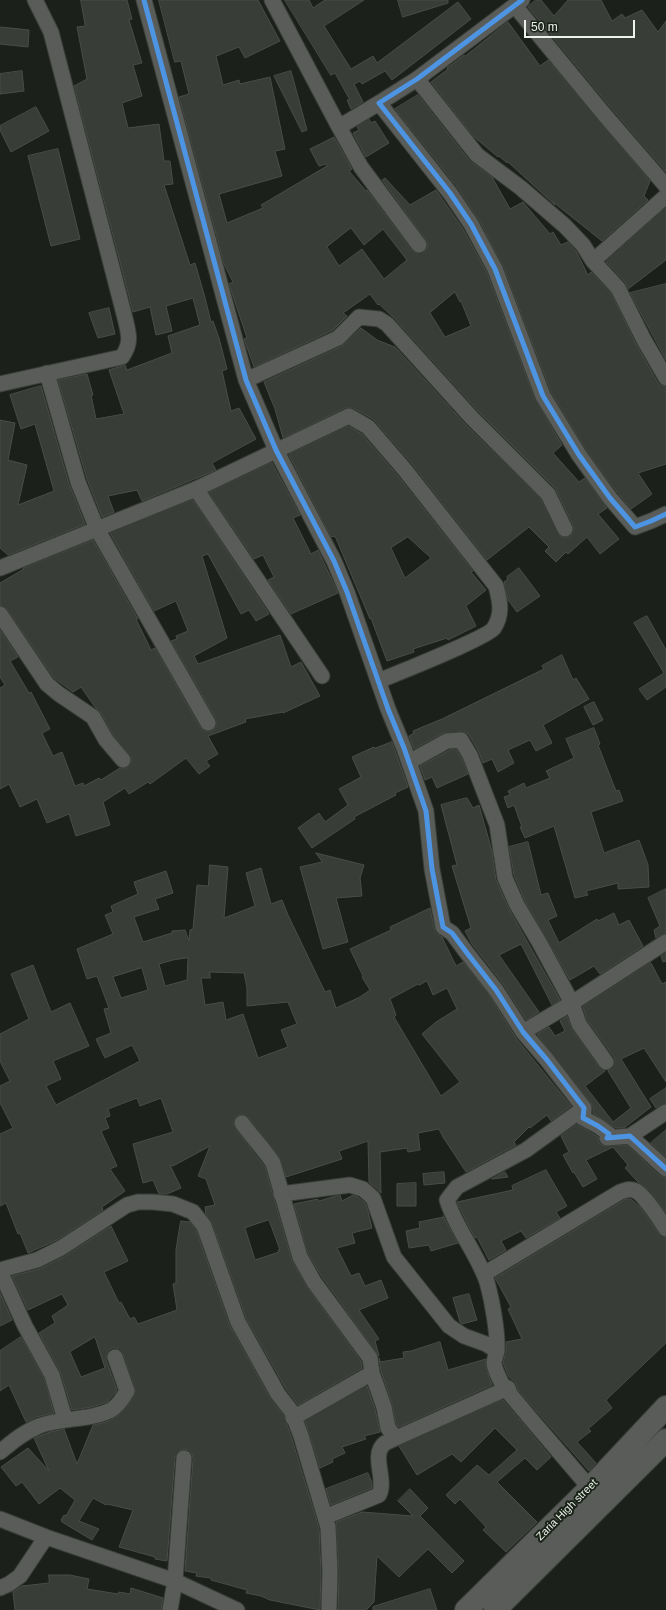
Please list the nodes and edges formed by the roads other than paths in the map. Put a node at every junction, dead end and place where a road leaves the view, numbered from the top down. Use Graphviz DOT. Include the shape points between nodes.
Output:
graph roads {
  1 [pos="35,0"];
  2 [pos="144,0"];
  3 [pos="272,0"];
  4 [pos="518,3"];
  5 [pos="416,79"];
  6 [pos="379,103"];
  7 [pos="339,127"];
  8 [pos="666,186"];
  9 [pos="666,196"];
  10 [pos="419,245"];
  11 [pos="593,261"];
  12 [pos="660,357"];
  13 [pos="48,373"];
  14 [pos="666,378"];
  15 [pos="246,380"];
  16 [pos="0,384"];
  17 [pos="276,450"];
  18 [pos="196,489"];
  19 [pos="666,514"];
  20 [pos="97,528"];
  21 [pos="565,529"];
  22 [pos="3,562"];
  23 [pos="0,614"];
  24 [pos="322,676"];
  25 [pos="379,681"];
  26 [pos="208,723"];
  27 [pos="122,760"];
  28 [pos="409,762"];
  29 [pos="666,942"];
  30 [pos="572,1003"];
  31 [pos="523,1032"];
  32 [pos="606,1062"];
  33 [pos="584,1108"];
  34 [pos="666,1112"];
  35 [pos="242,1124"];
  36 [pos="630,1136"];
  37 [pos="666,1169"];
  38 [pos="281,1194"];
  39 [pos="666,1229"];
  40 [pos="0,1271"];
  41 [pos="484,1274"];
  42 [pos="497,1351"];
  43 [pos="115,1357"];
  44 [pos="372,1373"];
  45 [pos="508,1388"];
  46 [pos="666,1407"];
  47 [pos="293,1418"];
  48 [pos="65,1419"];
  49 [pos="396,1438"];
  50 [pos="666,1440"];
  51 [pos="0,1452"];
  52 [pos="184,1458"];
  53 [pos="590,1488"];
  54 [pos="325,1517"];
  55 [pos="0,1519"];
  56 [pos="46,1537"];
  57 [pos="175,1581"];
  58 [pos="0,1588"];
  59 [pos="170,1610"];
  60 [pos="237,1610"];
  61 [pos="329,1610"];
  62 [pos="466,1610"];
  63 [pos="495,1610"];
  1 -- 13 [label="street" via="51,32 129,337 127,350 122,357"];
  2 -- 15 [label="street"];
  3 -- 7 [label="street"];
  4 -- 5 [label="street"];
  4 -- 8 [label="street" via="603,113"];
  5 -- 6 [label="street"];
  5 -- 11 [label="street" via="477,155 522,188 565,226 583,245"];
  6 -- 7 [label="street"];
  6 -- 19 [label="street" via="450,193 471,224 495,269 543,396 579,455 635,527"];
  7 -- 10 [label="street" via="361,167"];
  9 -- 11 [label="street"];
  11 -- 12 [label="street" via="618,288"];
  12 -- 14 [label="street"];
  13 -- 16 [label="street"];
  13 -- 20 [label="street" via="78,482"];
  15 -- 17 [label="street"];
  15 -- 21 [label="street" via="338,338 359,317 379,319 387,324 472,418 548,494"];
  17 -- 18 [label="street"];
  17 -- 25 [label="street" via="334,561"];
  17 -- 25 [label="street" via="348,416 357,420 368,427 405,470 496,586 500,600 500,615 493,629 477,639"];
  18 -- 20 [label="street"];
  18 -- 24 [label="street"];
  20 -- 22 [label="street"];
  20 -- 26 [label="street"];
  23 -- 27 [label="street" via="47,684 94,717 106,740"];
  25 -- 28 [label="street"];
  28 -- 30 [label="street" via="447,742 461,740 470,755 497,825 505,878 517,905"];
  28 -- 31 [label="street" via="426,811 432,869 443,927 452,933 496,990"];
  29 -- 30 [label="street"];
  30 -- 31 [label="street"];
  30 -- 32 [label="street" via="579,1024"];
  31 -- 33 [label="street"];
  33 -- 36 [label="street" via="583,1118 609,1134 607,1138"];
  33 -- 41 [label="street" via="526,1150 457,1187 447,1200"];
  34 -- 36 [label="street"];
  35 -- 38 [label="street" via="273,1163"];
  36 -- 37 [label="street"];
  38 -- 42 [label="street" via="350,1185 363,1190 373,1198 394,1257 449,1326"];
  38 -- 44 [label="street" via="300,1257 314,1282 370,1358"];
  39 -- 41 [label="street" via="637,1191 629,1189"];
  40 -- 47 [label="street" via="36,1260 61,1248 126,1205 138,1202 173,1204 193,1212 204,1226 238,1322 278,1394 292,1412"];
  40 -- 48 [label="street" via="25,1326 52,1375"];
  41 -- 42 [label="street" via="491,1297"];
  42 -- 45 [label="street" via="494,1364 503,1386"];
  43 -- 48 [label="street" via="127,1391 121,1401 112,1409 97,1415"];
  44 -- 47 [label="street"];
  44 -- 49 [label="street" via="384,1407 388,1428"];
  45 -- 49 [label="street"];
  45 -- 53 [label="street" via="510,1394"];
  46 -- 53 [label="main road, Zaria High street"];
  47 -- 54 [label="street" via="301,1436"];
  48 -- 51 [label="street" via="38,1426"];
  49 -- 54 [label="street" via="381,1447 378,1453 382,1478 379,1495"];
  50 -- 63 [label="main road, Zaria High street"];
  52 -- 57 [label="street"];
  53 -- 62 [label="main road, Zaria High street"];
  54 -- 61 [label="street" via="329,1538"];
  55 -- 56 [label="street"];
  56 -- 57 [label="street"];
  56 -- 58 [label="street" via="20,1576"];
  57 -- 59 [label="street"];
  57 -- 60 [label="street"];
}
